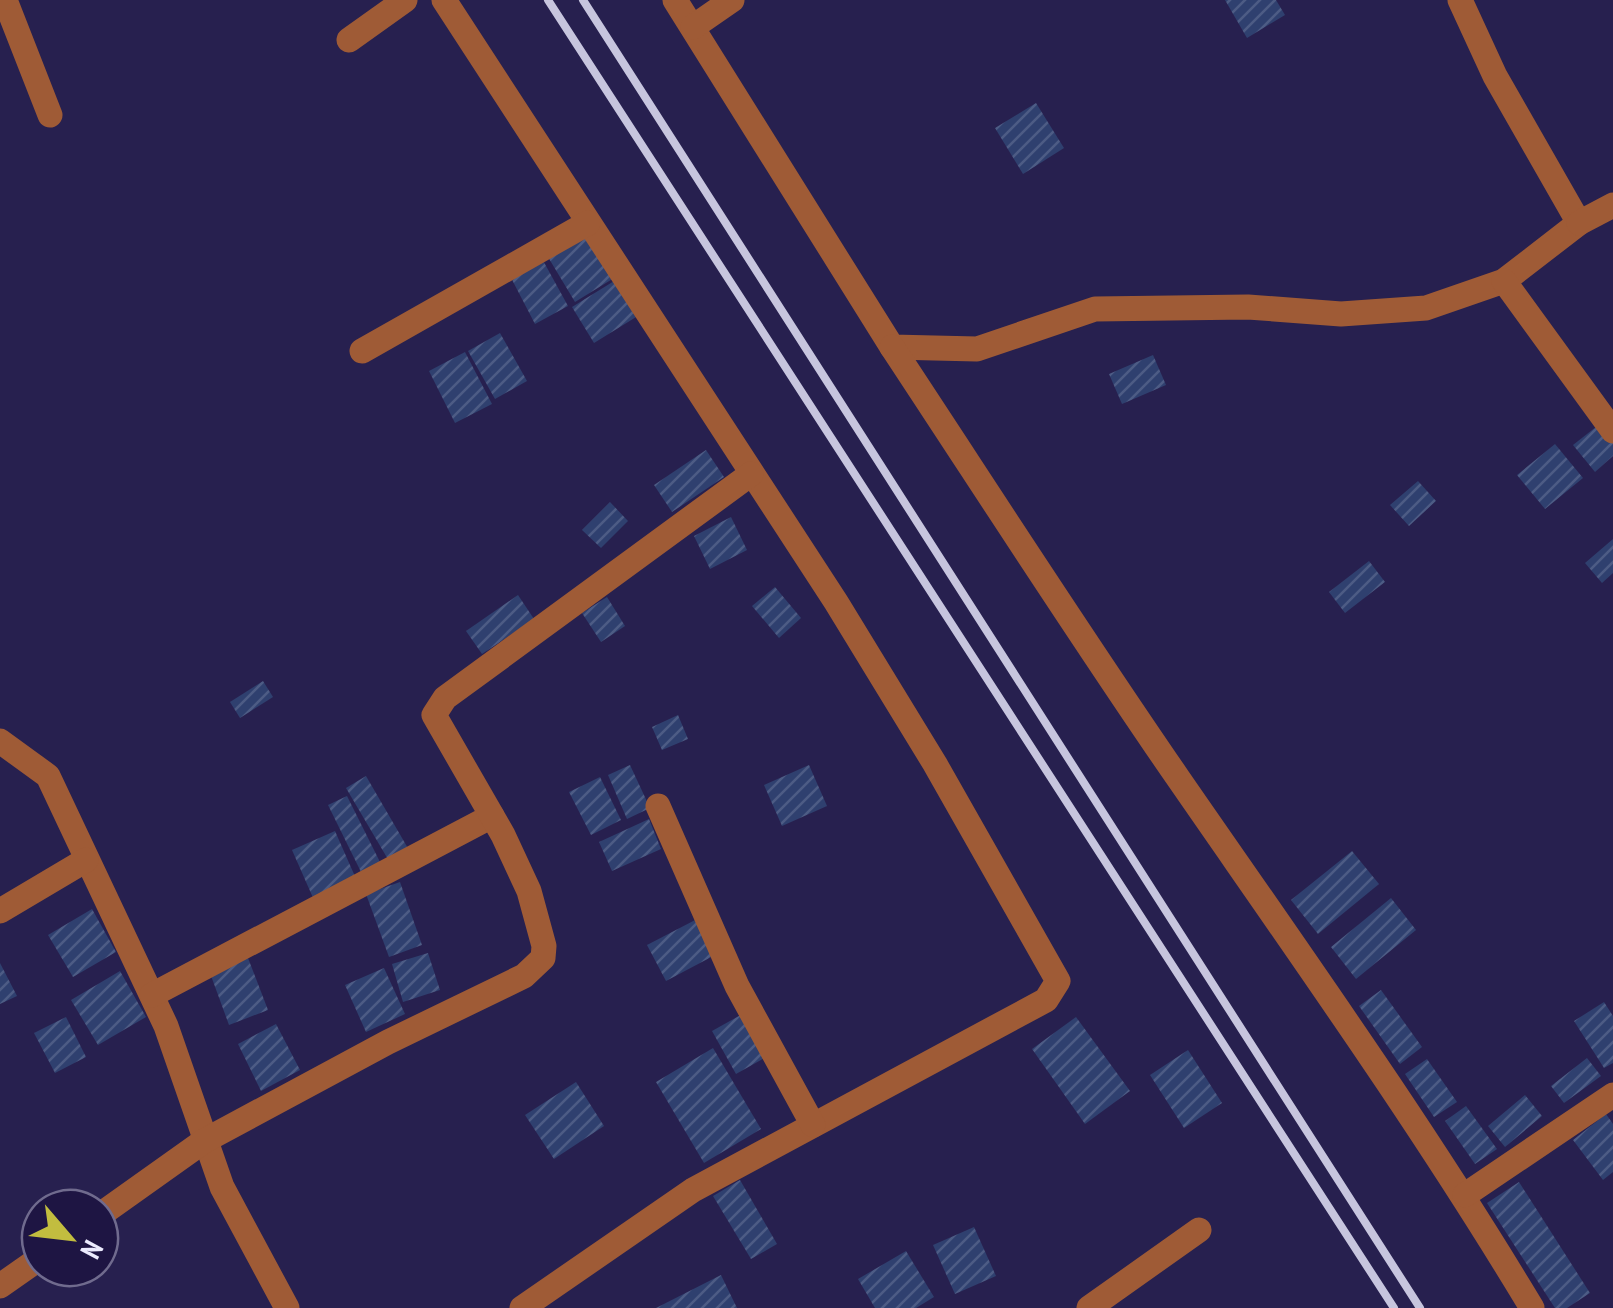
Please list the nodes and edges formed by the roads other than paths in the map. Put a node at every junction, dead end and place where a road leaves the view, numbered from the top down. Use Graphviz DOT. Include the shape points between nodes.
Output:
graph roads {
  1 [pos="4,0"];
  2 [pos="405,0"];
  3 [pos="444,0"];
  4 [pos="675,0"];
  5 [pos="732,0"];
  6 [pos="1460,0"];
  7 [pos="693,27"];
  8 [pos="349,40"];
  9 [pos="50,115"];
  10 [pos="1613,205"];
  11 [pos="1578,222"];
  12 [pos="588,224"];
  13 [pos="1504,281"];
  14 [pos="892,347"];
  15 [pos="362,352"];
  16 [pos="1613,431"];
  17 [pos="751,474"];
  18 [pos="0,741"];
  19 [pos="658,806"];
  20 [pos="492,816"];
  21 [pos="86,860"];
  22 [pos="0,910"];
  23 [pos="152,995"];
  24 [pos="1613,1095"];
  25 [pos="813,1126"];
  26 [pos="204,1142"];
  27 [pos="1465,1195"];
  28 [pos="120,1201"];
  29 [pos="1199,1230"];
  30 [pos="287,1308"];
  31 [pos="522,1308"];
  32 [pos="1091,1308"];
  33 [pos="1532,1308"];
  1 -- 9 [label="street"];
  2 -- 8 [label="street"];
  3 -- 12 [label="street"];
  4 -- 7 [label="street"];
  5 -- 7 [label="street"];
  6 -- 11 [label="street"];
  7 -- 14 [label="street"];
  10 -- 11 [label="street"];
  11 -- 13 [label="street"];
  12 -- 15 [label="street"];
  12 -- 17 [label="street"];
  13 -- 14 [label="street" via="1426,308 1341,314 1248,307 1095,309 977,348"];
  13 -- 16 [label="street"];
  14 -- 27 [label="street"];
  17 -- 20 [label="street" via="438,706 435,724"];
  17 -- 25 [label="street" via="925,748 1058,981 1046,1000"];
  18 -- 21 [label="street" via="48,776"];
  19 -- 25 [label="street" via="737,986"];
  20 -- 23 [label="street"];
  20 -- 26 [label="street" via="529,891 544,946 538,965"];
  21 -- 22 [label="street"];
  21 -- 23 [label="street"];
  23 -- 26 [label="street" via="194,1098"];
  24 -- 27 [label="street"];
  25 -- 31 [label="street" via="693,1190"];
  26 -- 28 [label="street"];
  26 -- 30 [label="street"];
  27 -- 33 [label="street"];
  29 -- 32 [label="street"];
}
